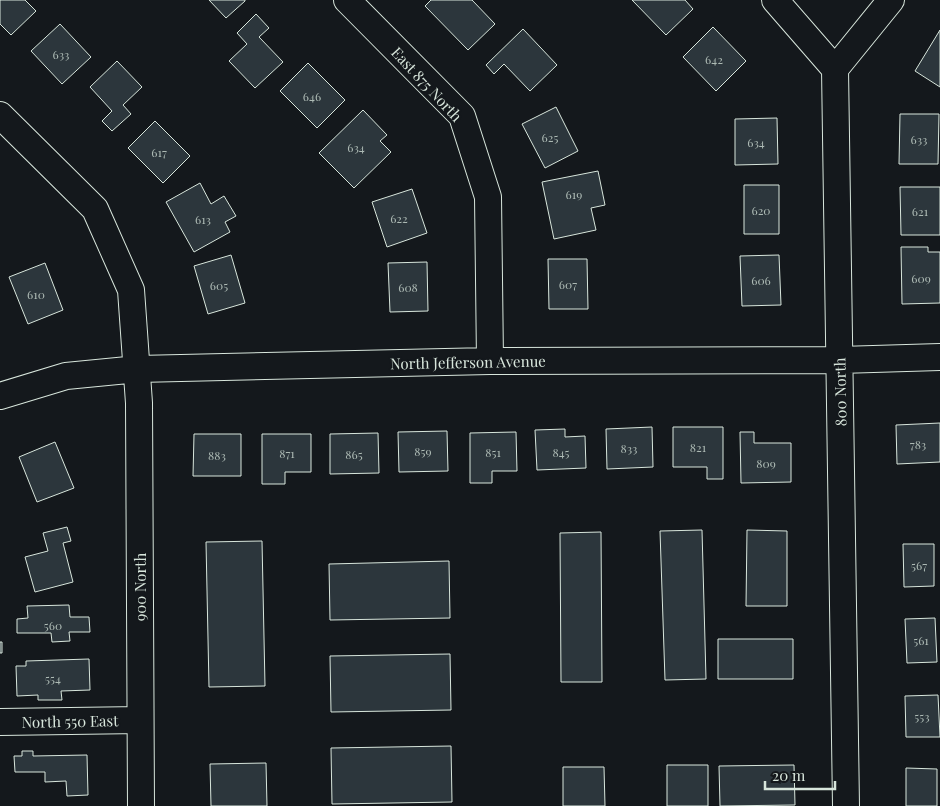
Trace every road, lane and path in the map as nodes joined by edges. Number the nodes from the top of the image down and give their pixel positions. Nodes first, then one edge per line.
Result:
1 (347, 0) edge
2 (775, 0) edge
3 (890, 0) edge
4 (835, 69) junction
5 (0, 115) edge
6 (940, 357) edge
7 (840, 360) junction
8 (490, 361) junction
9 (138, 369) junction
10 (0, 396) edge
11 (140, 720) junction
12 (0, 722) edge
13 (141, 806) edge
14 (846, 806) edge

1 - 8 street, East 875 North
2 - 4 street
3 - 4 street
4 - 7 street, 800 North
5 - 9 street, 900 North
6 - 7 street, North Jefferson Avenue
7 - 8 street, North Jefferson Avenue
7 - 14 street, 800 North
8 - 9 street, North Jefferson Avenue
9 - 10 street, North Jefferson Avenue
9 - 11 street, 900 North
11 - 12 street, North 550 East
11 - 13 street, 900 North

